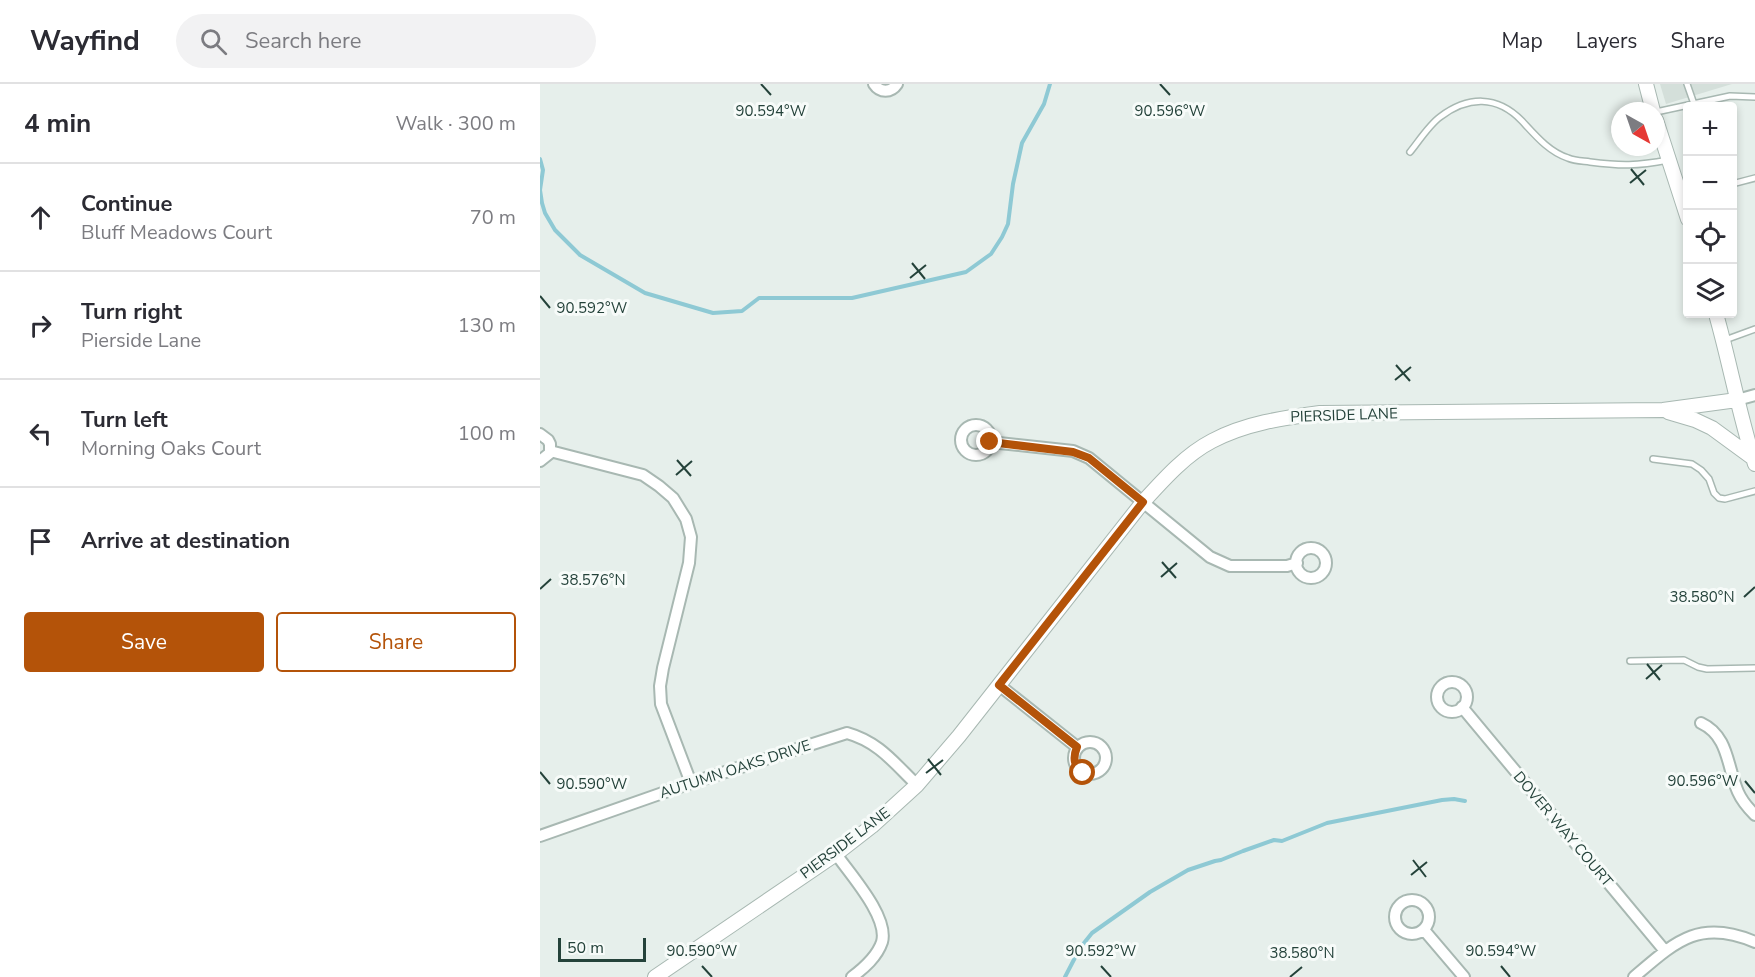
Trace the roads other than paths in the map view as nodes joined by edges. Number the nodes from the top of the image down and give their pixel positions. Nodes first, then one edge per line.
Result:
1 (874, 84) edge
2 (897, 84) edge
3 (1646, 84) edge
4 (1687, 84) edge
5 (1755, 97) edge
6 (1652, 102) edge
7 (1693, 102) edge
8 (1703, 102) edge
9 (1683, 106) edge
10 (1665, 110) edge
11 (1665, 150) edge
12 (1410, 152) dead end
13 (1668, 160) junction
14 (1755, 178) edge
15 (1737, 183) edge
16 (1683, 194) edge
17 (1717, 318) edge
18 (1755, 329) edge
19 (1724, 340) junction
20 (1755, 395) edge
21 (1737, 400) junction
22 (1663, 410) junction
23 (540, 434) edge
24 (990, 442) dead end
25 (550, 451) junction
26 (1653, 459) dead end
27 (540, 461) edge
28 (1754, 461) edge
29 (1755, 491) edge
30 (1143, 502) junction
31 (1296, 563) dead end
32 (1630, 661) dead end
33 (1755, 668) edge
34 (999, 685) junction
35 (1462, 707) dead end
36 (1701, 723) dead end
37 (1077, 747) dead end
38 (691, 783) junction
39 (917, 785) junction
40 (1755, 815) edge
41 (540, 836) edge
42 (836, 854) junction
43 (1424, 930) dead end
44 (1755, 942) edge
45 (1665, 951) junction
46 (655, 977) edge
47 (852, 977) edge
48 (1464, 977) edge
49 (1634, 977) edge

1 - 2 street
3 - 6 street
4 - 7 lane
5 - 8 lane
9 - 10 lane
11 - 13 street
12 - 13 lane
13 - 16 street
14 - 15 lane
17 - 19 street
18 - 19 lane
19 - 21 street
20 - 21 street, PIERSIDE LANE
21 - 22 street, PIERSIDE LANE
21 - 28 street
22 - 28 street
22 - 30 street, PIERSIDE LANE
23 - 25 street
24 - 30 street
25 - 27 street
25 - 38 street
26 - 29 lane
30 - 31 street
30 - 34 street, PIERSIDE LANE
32 - 33 lane
34 - 37 street
34 - 39 street, PIERSIDE LANE
35 - 45 street, DOVER WAY COURT
36 - 40 street
38 - 39 street, AUTUMN OAKS DRIVE
38 - 41 street, AUTUMN OAKS DRIVE
39 - 42 street, PIERSIDE LANE
42 - 46 street, PIERSIDE LANE
42 - 47 street
43 - 48 street
44 - 45 street
45 - 49 street

